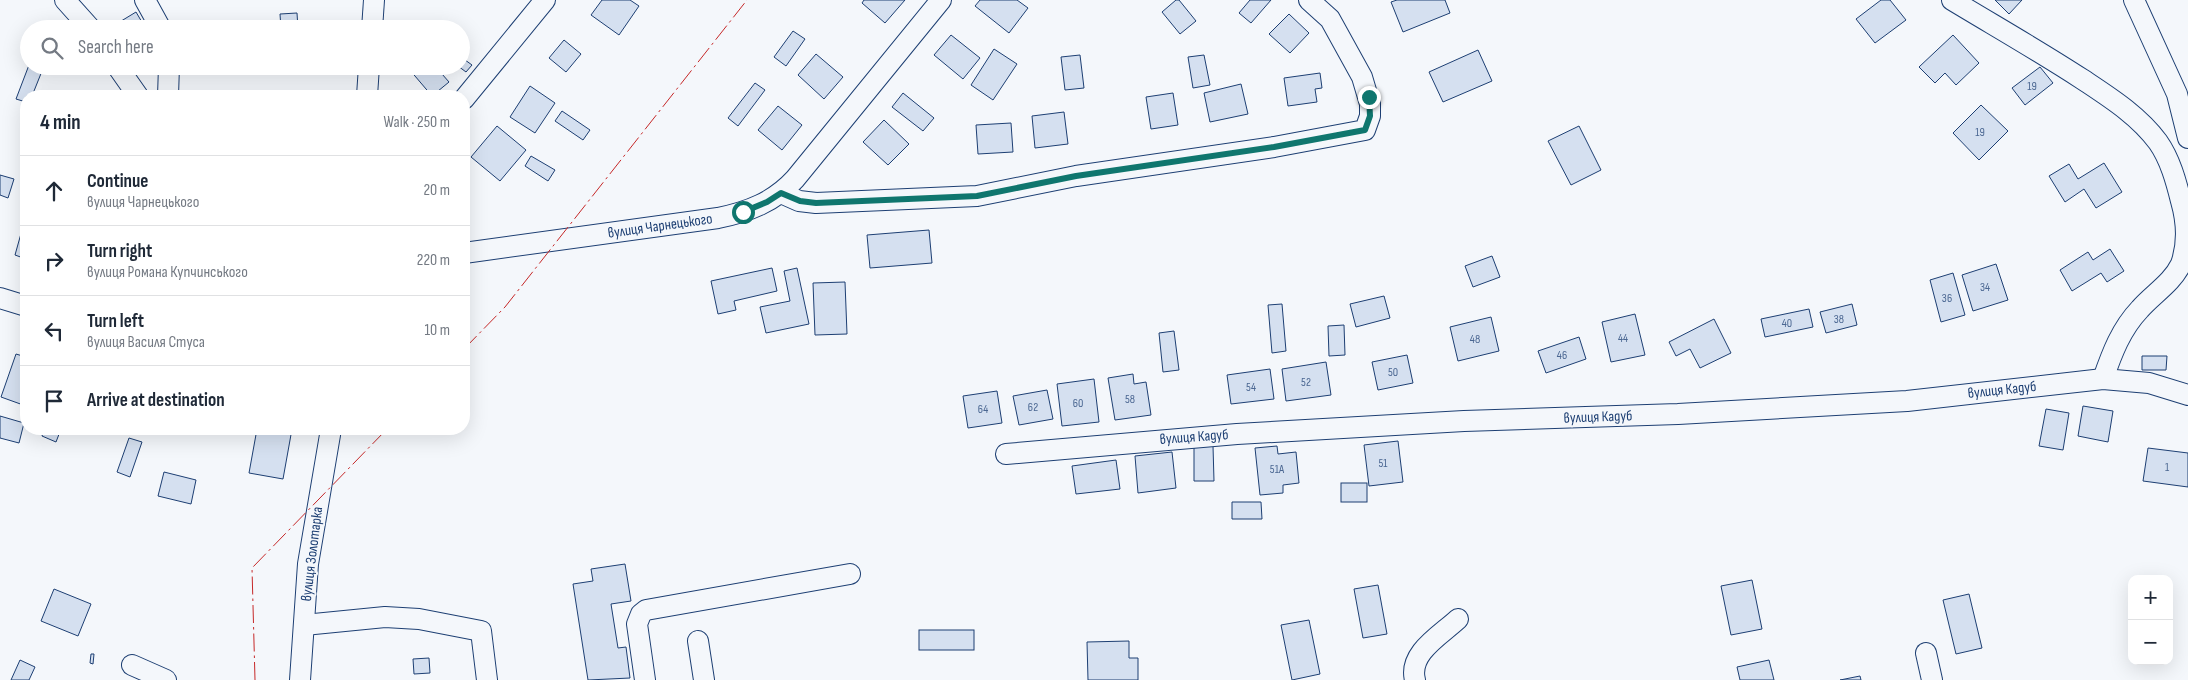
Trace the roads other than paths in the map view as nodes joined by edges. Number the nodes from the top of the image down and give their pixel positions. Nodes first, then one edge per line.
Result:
1 (65, 0) edge
2 (145, 0) edge
3 (374, 0) edge
4 (545, 0) edge
5 (941, 0) edge
6 (1309, 0) edge
7 (1952, 0) edge
8 (2134, 0) edge
9 (83, 20) edge
10 (155, 20) edge
11 (373, 20) edge
12 (123, 75) edge
13 (169, 75) edge
14 (368, 75) edge
15 (134, 90) edge
16 (168, 90) edge
17 (367, 90) edge
18 (470, 92) edge
19 (2188, 138) edge
20 (781, 193) junction
21 (2187, 220) edge
22 (470, 252) edge
23 (0, 298) edge
24 (20, 304) edge
25 (2103, 379) junction
26 (2188, 395) edge
27 (330, 435) edge
28 (1006, 454) dead end
29 (850, 574) dead end
30 (1458, 620) dead end
31 (304, 625) junction
32 (698, 641) dead end
33 (1926, 653) dead end
34 (132, 665) dead end
35 (166, 680) edge
36 (300, 680) edge
37 (487, 680) edge
38 (645, 680) edge
39 (704, 680) edge
40 (1415, 680) edge
41 (1932, 680) edge

1 - 9 street
2 - 10 street
3 - 11 street
4 - 18 street
5 - 20 street, вулиця Чарнецького
6 - 20 street
7 - 21 street
8 - 19 street
12 - 15 street
13 - 16 street
14 - 17 street
20 - 22 street, вулиця Чарнецького
21 - 25 street
23 - 24 street
25 - 26 street, вулиця Кадуб
25 - 28 street, вулиця Кадуб
27 - 31 street, вулиця Золотарка
29 - 38 street
30 - 40 street
31 - 36 street, вулиця Золотарка
31 - 37 street
32 - 39 street
33 - 41 street
34 - 35 street

